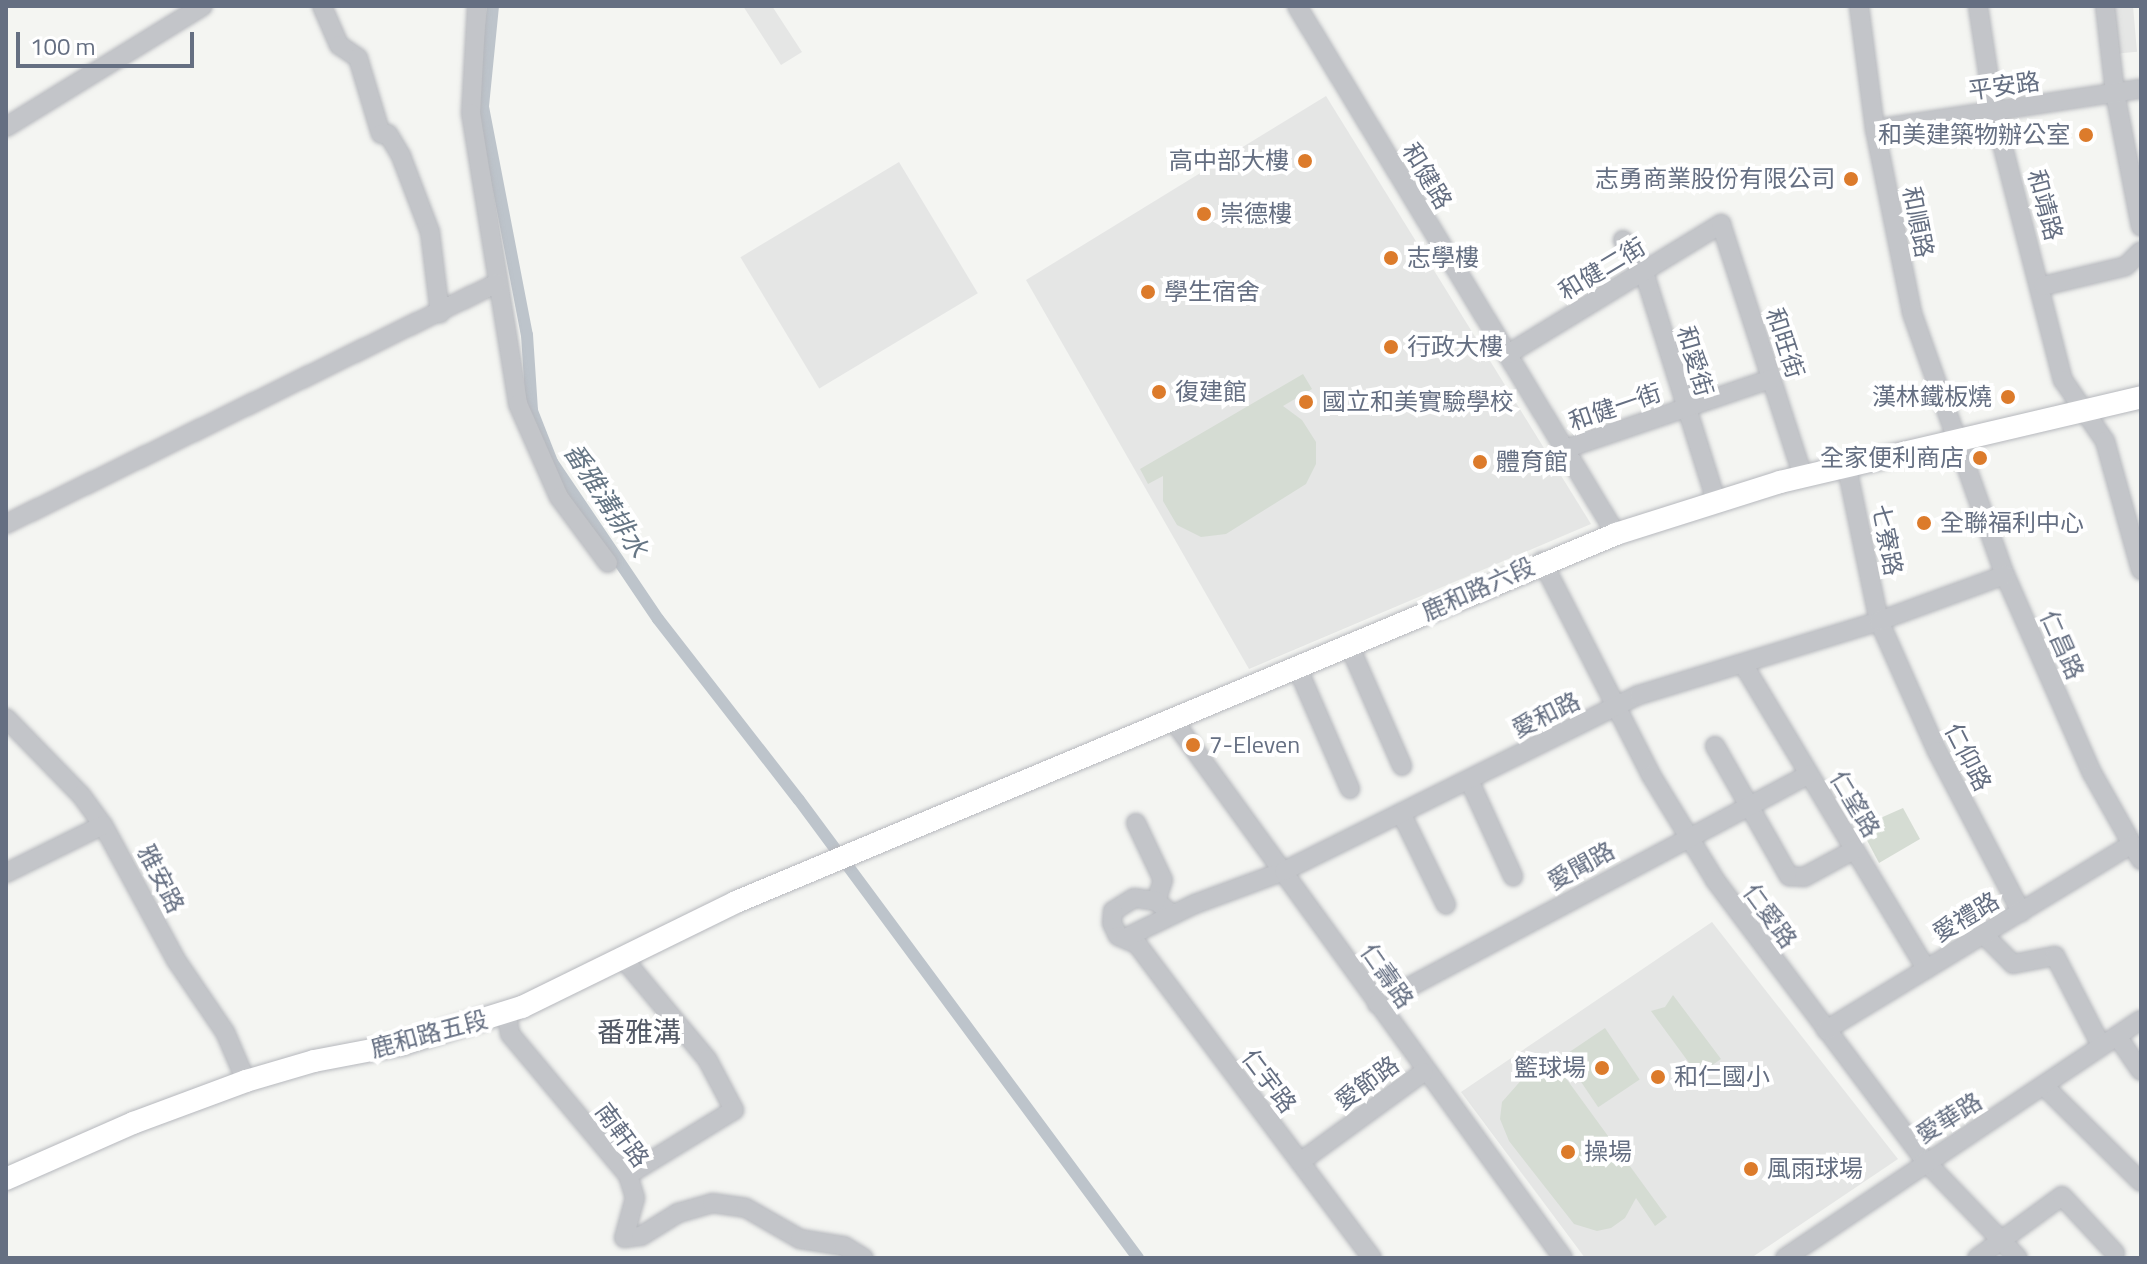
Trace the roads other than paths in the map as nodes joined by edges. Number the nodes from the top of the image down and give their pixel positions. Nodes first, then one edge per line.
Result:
1 (203, 6) edge
2 (322, 6) edge
3 (477, 6) edge
4 (1297, 6) edge
5 (1859, 6) edge
6 (1978, 6) edge
7 (2105, 6) edge
8 (2141, 89) edge
9 (2115, 93) junction
10 (1994, 112) junction
11 (6, 127) edge
12 (1875, 129) junction
13 (1721, 224) joint
14 (2141, 227) edge
15 (1623, 240) dead end
16 (2141, 251) edge
17 (1644, 272) junction
18 (497, 283) junction
19 (2043, 286) junction
20 (440, 313) junction
21 (1508, 354) junction
22 (1771, 379) junction
23 (2141, 397) edge
24 (1684, 409) junction
25 (2085, 410) junction
26 (1955, 442) junction
27 (1565, 449) junction
28 (1847, 468) junction
29 (1803, 476) junction
30 (1716, 500) junction
31 (6, 524) edge
32 (1616, 534) junction
33 (2139, 559) edge
34 (1542, 561) junction
35 (608, 563) dead end
36 (2005, 575) junction
37 (1879, 621) junction
38 (1349, 645) junction
39 (1743, 664) junction
40 (1297, 667) junction
41 (1617, 707) junction
42 (6, 718) edge
43 (1173, 720) junction
44 (1715, 746) dead end
45 (1402, 766) dead end
46 (1809, 774) junction
47 (1469, 780) junction
48 (1350, 789) dead end
49 (1748, 804) junction
50 (1401, 813) junction
51 (1136, 823) dead end
52 (103, 825) junction
53 (1685, 836) junction
54 (1854, 850) junction
55 (2136, 852) edge
56 (841, 858) joint
57 (1284, 871) junction
58 (6, 873) edge
59 (1513, 876) dead end
60 (1156, 901) junction
61 (1446, 905) dead end
62 (2021, 912) junction
63 (1172, 914) junction
64 (1983, 934) junction
65 (1125, 938) junction
66 (622, 957) junction
67 (1926, 969) junction
68 (1377, 1004) junction
69 (507, 1013) junction
70 (2141, 1020) edge
71 (1826, 1030) junction
72 (2109, 1040) junction
73 (2141, 1071) edge
74 (1424, 1072) junction
75 (246, 1081) junction
76 (2044, 1086) junction
77 (1925, 1161) junction
78 (1300, 1162) junction
79 (628, 1175) junction
80 (6, 1179) edge
81 (2141, 1182) edge
82 (2003, 1243) junction
83 (2115, 1253) dead end
84 (864, 1258) edge
85 (1372, 1258) edge
86 (1563, 1258) edge
87 (1785, 1258) edge
88 (1977, 1258) edge
89 (2018, 1258) edge

1 - 11 street
2 - 20 street
3 - 18 street
4 - 21 street, 和健路
5 - 12 street, 和順路
6 - 10 street, 和靖路
7 - 9 street
8 - 9 street, 平安路
9 - 10 street, 平安路
9 - 14 street
10 - 12 street, 平安路
10 - 19 street, 和靖路
12 - 26 street, 和順路
13 - 17 street, 和健二街
13 - 22 street, 和旺街
15 - 17 street, 和愛街
16 - 19 street
17 - 21 street, 和健二街
17 - 24 street, 和愛街
18 - 20 street
18 - 35 street
19 - 25 street, 和靖路
20 - 31 street
21 - 27 street, 和健路
22 - 24 street, 和健一街
22 - 29 street, 和旺街
23 - 25 main road, 鹿和路六段
24 - 27 street, 和健一街
24 - 30 street, 和愛街
25 - 26 main road, 鹿和路六段
25 - 33 street, 和靖路
26 - 28 main road, 鹿和路六段
26 - 36 street, 仁昌路
27 - 32 street, 和健路
28 - 29 main road, 鹿和路六段
28 - 37 street, 七寮路
29 - 30 main road, 鹿和路六段
30 - 32 main road, 鹿和路六段
32 - 34 main road, 鹿和路六段
34 - 38 main road, 鹿和路六段
34 - 41 street, 仁愛路
36 - 37 street, 愛和路
36 - 55 street, 仁昌路
37 - 39 street, 愛和路
37 - 62 street, 仁仰路
38 - 40 main road, 鹿和路六段
38 - 45 street
39 - 41 street, 愛和路
39 - 46 street, 仁望路
40 - 43 main road, 鹿和路六段
40 - 48 street
41 - 47 street, 愛和路
41 - 53 street, 仁愛路
42 - 52 street, 雅安路
43 - 56 main road, 鹿和路六段
43 - 57 street, 仁壽路
44 - 49 street
46 - 49 street, 愛聞路
46 - 54 street, 仁望路
47 - 50 street, 愛和路
47 - 59 street
49 - 53 street, 愛聞路
49 - 54 street
50 - 57 street, 愛和路
50 - 61 street
51 - 60 street
52 - 58 street
52 - 75 street, 雅安路
53 - 68 street, 愛聞路
53 - 71 street, 仁愛路
54 - 67 street, 仁望路
55 - 62 street, 愛禮路
56 - 66 main road, 鹿和路五段
57 - 63 street, 愛和路
57 - 68 street, 仁壽路
60 - 63 street
60 - 65 street
62 - 64 street, 愛禮路
63 - 65 street, 愛和路
64 - 67 street, 愛禮路
64 - 72 street
65 - 78 street, 仁宇路
66 - 69 main road, 鹿和路五段
66 - 79 street
67 - 71 street, 愛禮路
68 - 74 street, 仁壽路
69 - 75 main road, 鹿和路五段
69 - 79 street, 南軒路
70 - 72 street, 愛華路
71 - 77 street, 仁愛路
72 - 73 street
72 - 76 street, 愛華路
74 - 78 street, 愛節路
74 - 86 street, 仁壽路
75 - 80 main road, 鹿和路五段
76 - 77 street, 愛華路
76 - 81 street
77 - 82 street, 仁愛路
77 - 87 street, 愛華路
78 - 85 street, 仁宇路
79 - 84 street, 南軒路
82 - 83 street
82 - 88 street
82 - 89 street, 仁愛路

